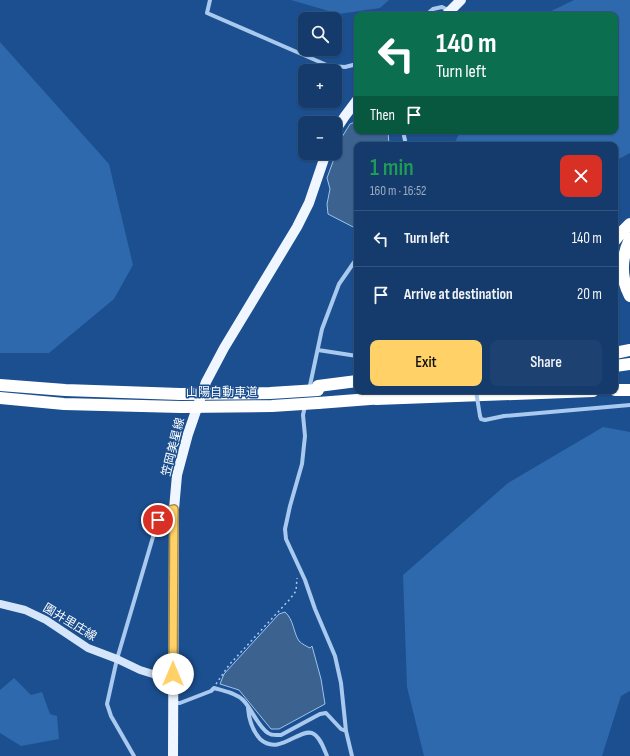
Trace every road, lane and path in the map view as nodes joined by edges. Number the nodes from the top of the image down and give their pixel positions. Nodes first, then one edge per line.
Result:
1 (210, 0) edge
2 (461, 0) edge
3 (430, 12) edge
4 (447, 12) edge
5 (449, 12) edge
6 (354, 65) edge
7 (354, 104) edge
8 (342, 119) edge
9 (324, 160) edge
10 (630, 224) edge
11 (618, 236) edge
12 (630, 239) edge
13 (354, 262) edge
14 (630, 296) edge
15 (318, 350) junction
16 (630, 350) edge
17 (618, 352) edge
18 (354, 356) edge
19 (630, 364) edge
20 (618, 366) edge
21 (354, 382) edge
22 (0, 385) edge
23 (354, 386) edge
24 (315, 390) junction
25 (618, 390) edge
26 (630, 390) edge
27 (418, 394) edge
28 (476, 394) edge
29 (512, 394) edge
30 (0, 398) edge
31 (376, 399) junction
32 (312, 402) junction
33 (630, 405) edge
34 (174, 509) junction
35 (297, 562) junction
36 (0, 604) edge
37 (117, 659) junction
38 (173, 674) junction
39 (214, 688) junction
40 (174, 703) junction
41 (248, 707) junction
42 (346, 731) junction
43 (134, 756) edge
44 (173, 756) edge
45 (327, 756) edge
46 (352, 756) edge

1 - 6 street
2 - 5 main road
3 - 4 street
7 - 8 main road
9 - 34 main road, 笠岡美星線
10 - 11 highway
12 - 14 highway
13 - 15 street
15 - 18 street
15 - 24 street
16 - 17 highway
19 - 20 highway
21 - 24 highway
22 - 24 highway, 山陽自動車道, bridge
23 - 24 highway, 山陽自動車道
25 - 26 highway
27 - 31 highway, 山陽自動車道
28 - 33 street, bridge
29 - 31 highway
30 - 32 highway, 山陽自動車道, bridge
31 - 32 highway, 山陽自動車道
32 - 35 street
34 - 37 street
34 - 38 main road, 笠岡美星線
35 - 39 path
35 - 42 street
36 - 37 main road, 園井里庄線
37 - 38 main road, 園井里庄線
37 - 43 street
38 - 40 main road, 笠岡美星線
39 - 40 street
39 - 41 street
40 - 44 main road, 笠岡美星線
41 - 42 street
41 - 45 street
42 - 46 street

